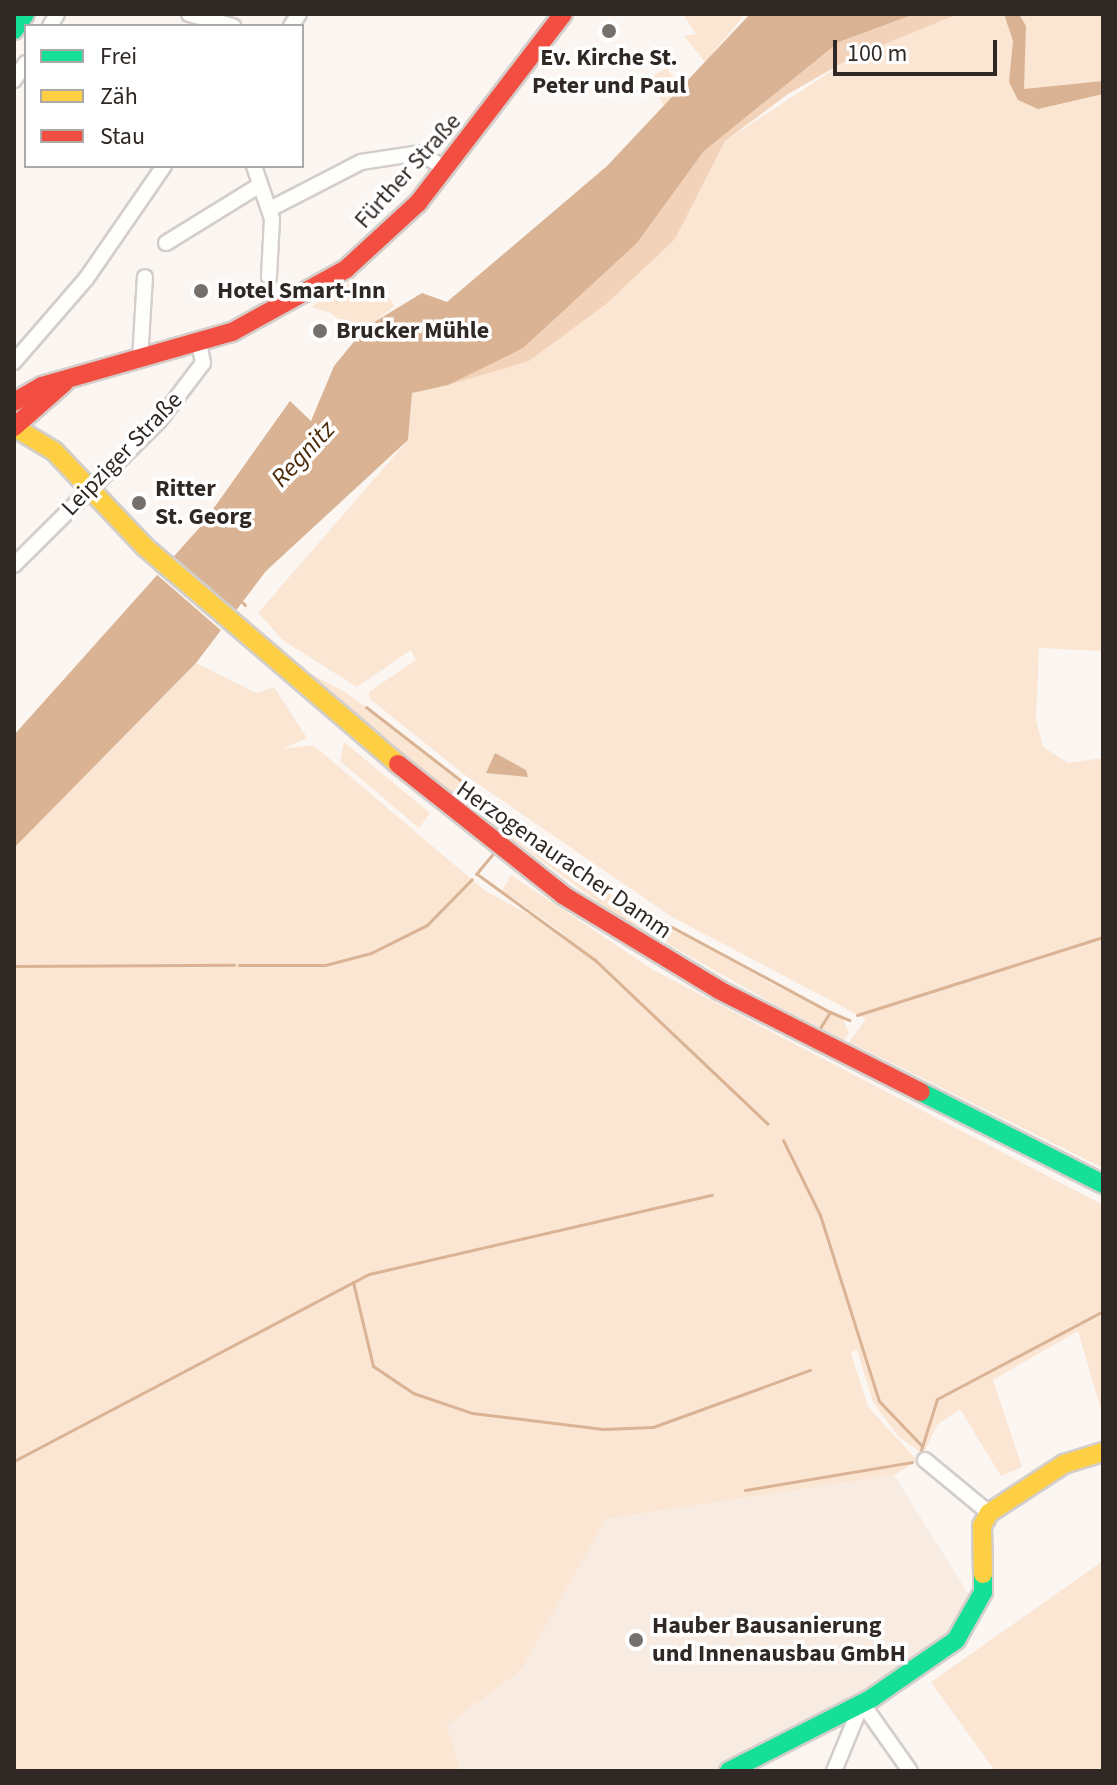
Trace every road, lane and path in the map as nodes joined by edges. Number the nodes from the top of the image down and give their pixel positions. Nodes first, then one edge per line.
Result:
1 (25, 14) edge
2 (189, 14) edge
3 (563, 14) edge
4 (226, 24) edge
5 (14, 30) edge
6 (163, 168) edge
7 (255, 168) edge
8 (446, 169) junction
9 (260, 185) junction
10 (270, 209) junction
11 (166, 243) dead end
12 (145, 277) dead end
13 (269, 277) dead end
14 (199, 343) junction
15 (140, 360) junction
16 (14, 362) edge
17 (70, 379) junction
18 (45, 399) junction
19 (14, 402) edge
20 (14, 427) edge
21 (14, 442) edge
22 (54, 451) junction
23 (70, 471) junction
24 (89, 492) junction
25 (17, 557) edge
26 (1103, 1184) edge
27 (1103, 1452) edge
28 (925, 1460) dead end
29 (989, 1513) junction
30 (862, 1703) junction
31 (756, 1764) edge
32 (729, 1771) edge
33 (834, 1771) edge
34 (910, 1771) edge

1 - 5 main road
2 - 4 street
3 - 8 main road, Fürther Straße
6 - 16 street
7 - 9 street
8 - 10 street
8 - 14 main road, Fürther Straße
9 - 10 street
9 - 11 street
10 - 13 street
12 - 15 street
14 - 15 main road, Fürther Straße
14 - 24 street, Leipziger Straße
15 - 17 main road, Fürther Straße
17 - 18 main road, Fürther Straße
17 - 19 main road, Fürther Straße
18 - 20 main road, Fürther Straße
18 - 22 main road
20 - 22 main road
21 - 23 main road, Herzogenauracher Damm
22 - 23 main road, Herzogenauracher Damm
23 - 24 main road, Herzogenauracher Damm
24 - 25 street, Leipziger Straße
24 - 26 main road, Herzogenauracher Damm
27 - 29 main road
28 - 29 street
29 - 30 main road
30 - 31 main road
30 - 33 street
30 - 34 street
31 - 32 main road

